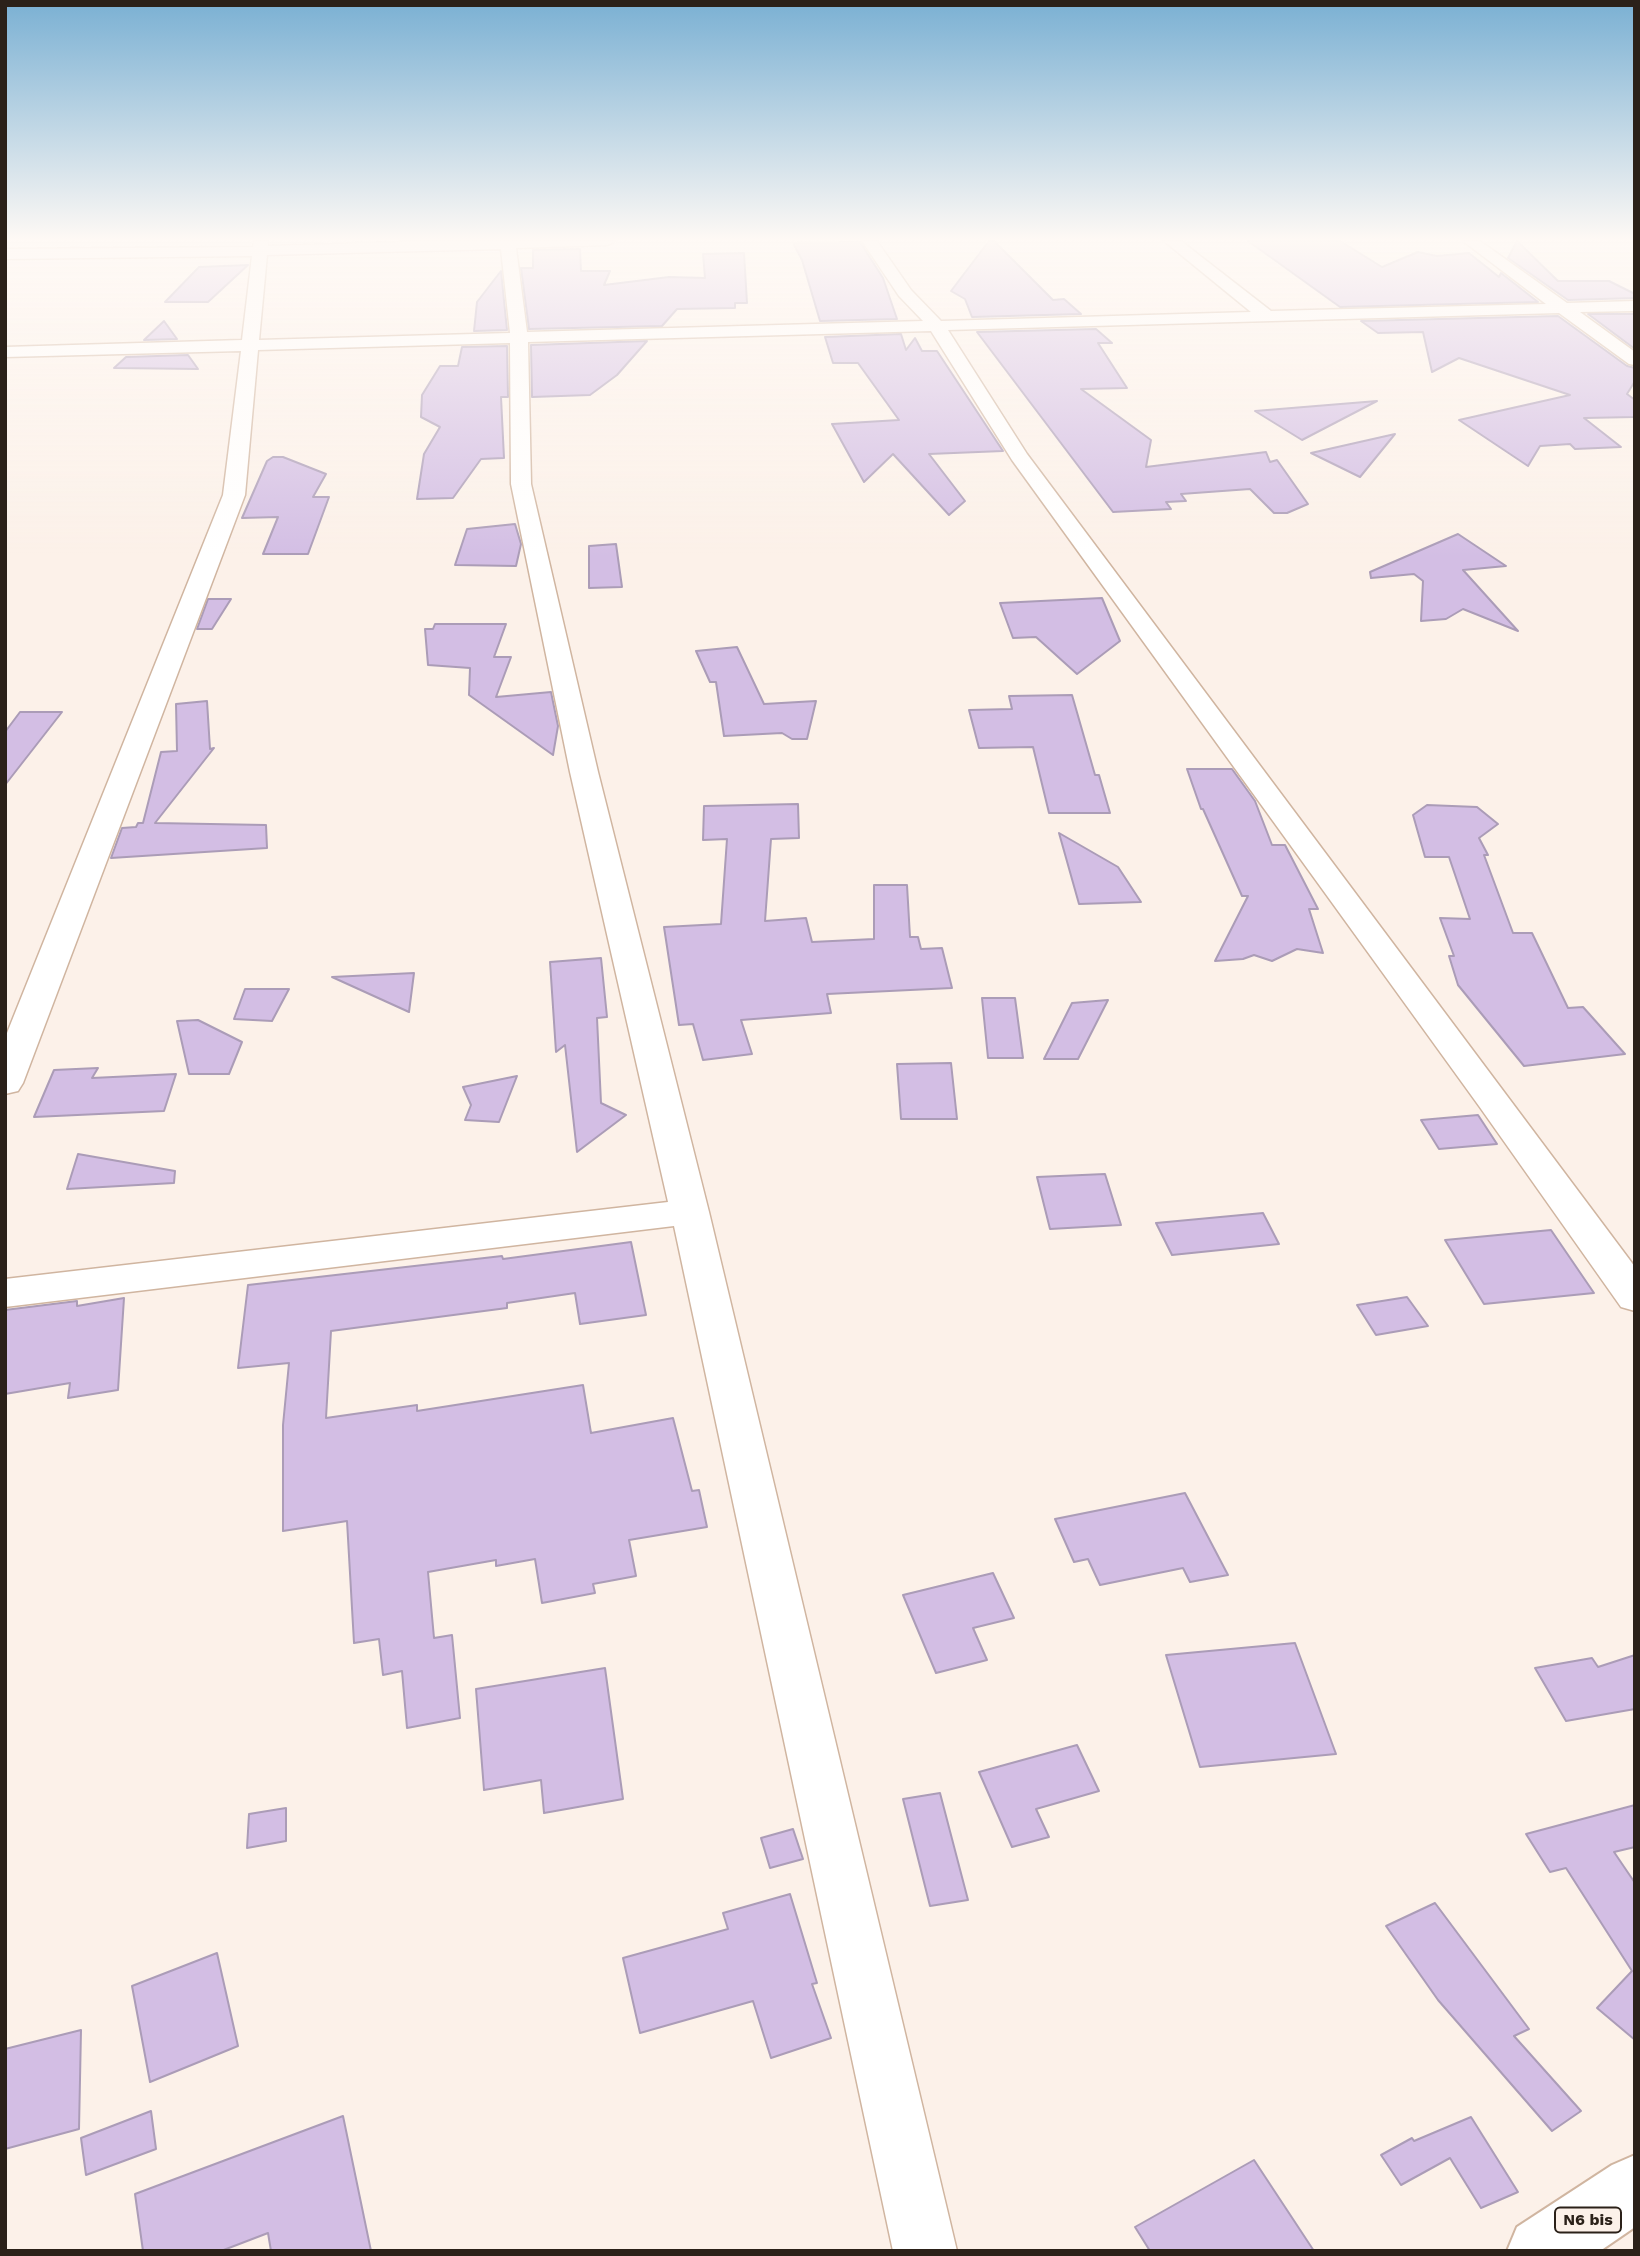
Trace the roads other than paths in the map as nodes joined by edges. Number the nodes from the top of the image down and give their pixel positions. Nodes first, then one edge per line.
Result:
1 (205, 346) edge
2 (250, 346) edge
3 (519, 346) edge
4 (949, 346) edge
5 (1616, 346) edge
6 (5, 352) edge
7 (1635, 360) edge
8 (5, 1083) edge
9 (690, 1212) junction
10 (5, 1293) edge
11 (1635, 1297) edge
12 (1635, 2188) edge
13 (925, 2251) edge
14 (1541, 2251) edge

1 - 6 street
2 - 8 street
3 - 9 street
4 - 11 street
5 - 7 street
9 - 10 street
9 - 13 street
12 - 14 highway, N6 bis

